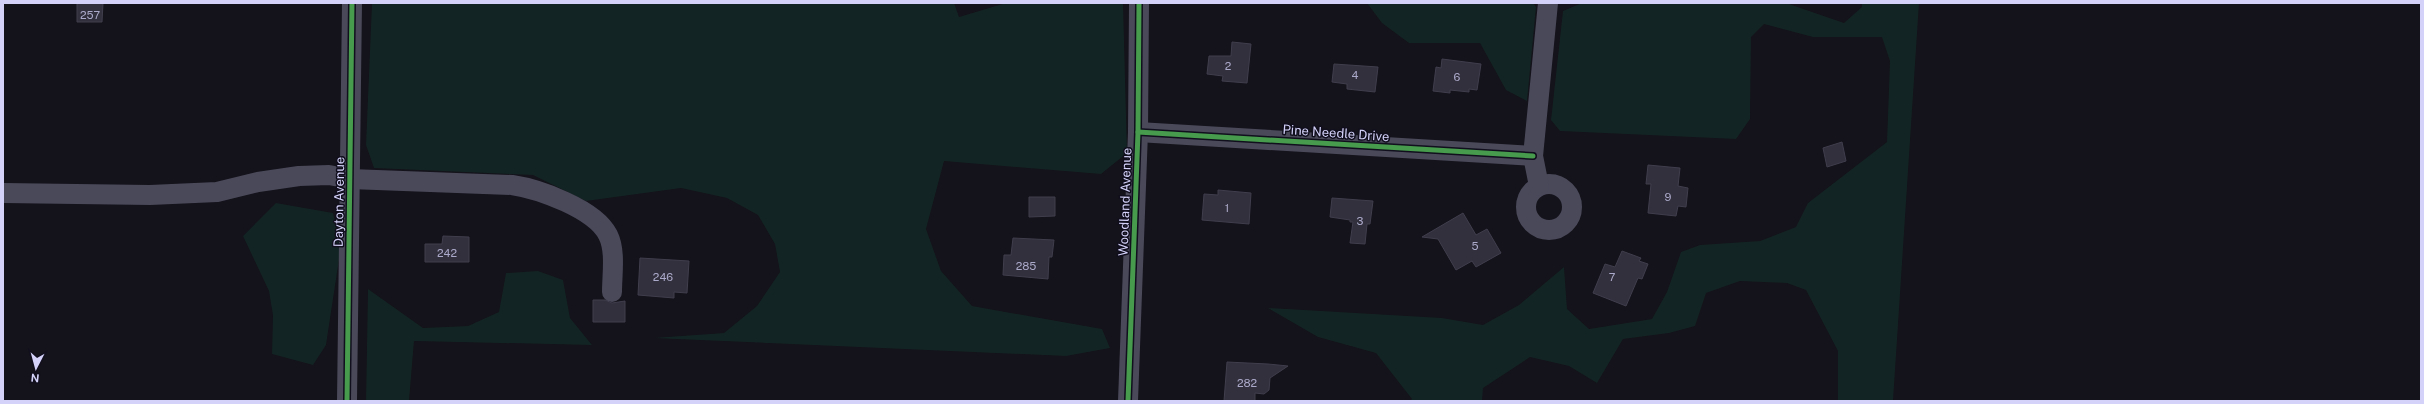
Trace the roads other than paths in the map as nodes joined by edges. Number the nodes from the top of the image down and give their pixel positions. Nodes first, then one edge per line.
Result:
1 (352, 3) edge
2 (1139, 3) edge
3 (1548, 3) edge
4 (1138, 132) junction
5 (1533, 156) junction
6 (350, 179) junction
7 (1539, 186) dead end
8 (3, 194) edge
9 (612, 292) dead end
10 (347, 401) edge
11 (1128, 401) edge

1 - 6 street, Dayton Avenue
2 - 4 street, Woodland Avenue
3 - 5 street
4 - 5 street, Pine Needle Drive
4 - 11 street, Woodland Avenue
5 - 7 street
6 - 8 street
6 - 9 street
6 - 10 street, Dayton Avenue

